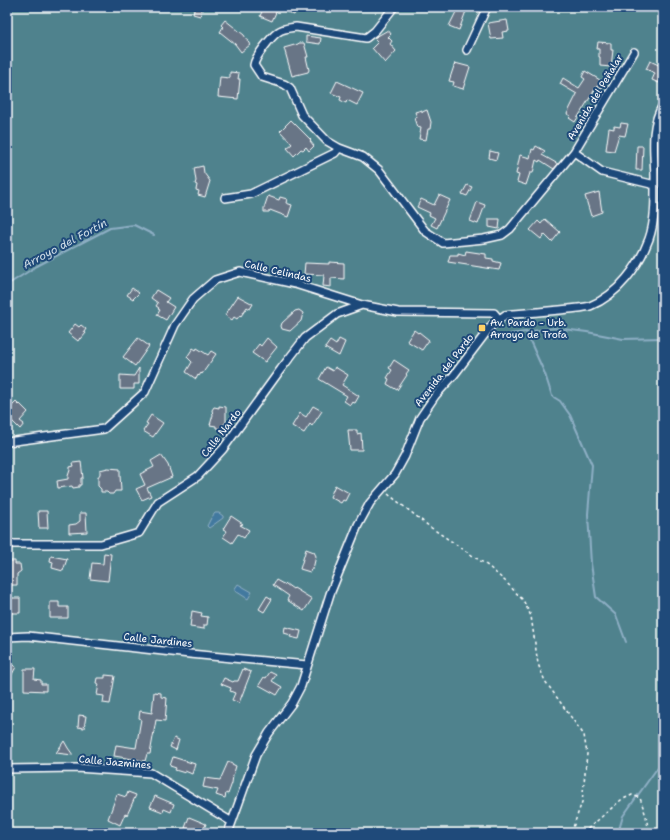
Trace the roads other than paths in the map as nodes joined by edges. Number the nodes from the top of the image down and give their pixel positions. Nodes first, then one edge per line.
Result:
1 (394, 7) edge
2 (487, 7) edge
3 (467, 50) dead end
4 (634, 52) dead end
5 (663, 105) edge
6 (339, 148) junction
7 (574, 152) junction
8 (655, 185) junction
9 (225, 198) dead end
10 (362, 304) junction
11 (499, 319) junction
12 (7, 442) edge
13 (7, 544) edge
14 (7, 637) edge
15 (308, 664) junction
16 (7, 768) edge
17 (232, 822) junction
18 (228, 833) edge

1 - 6 street, Avenida del Peñalar
2 - 3 street
4 - 7 street, Avenida del Peñalar
5 - 8 street
6 - 7 street, Avenida del Peñalar
6 - 9 street
7 - 8 street, Avenida del Peñalar
8 - 11 street
10 - 11 street, Calle Celindas
10 - 12 street, Calle Celindas
10 - 13 street, Calle Nardo
11 - 15 street, Avenida del Pardo
14 - 15 street, Calle Jardines
15 - 17 street, Avenida del Pardo
16 - 17 street, Calle Jazmines
17 - 18 street, Avenida del Pardo

